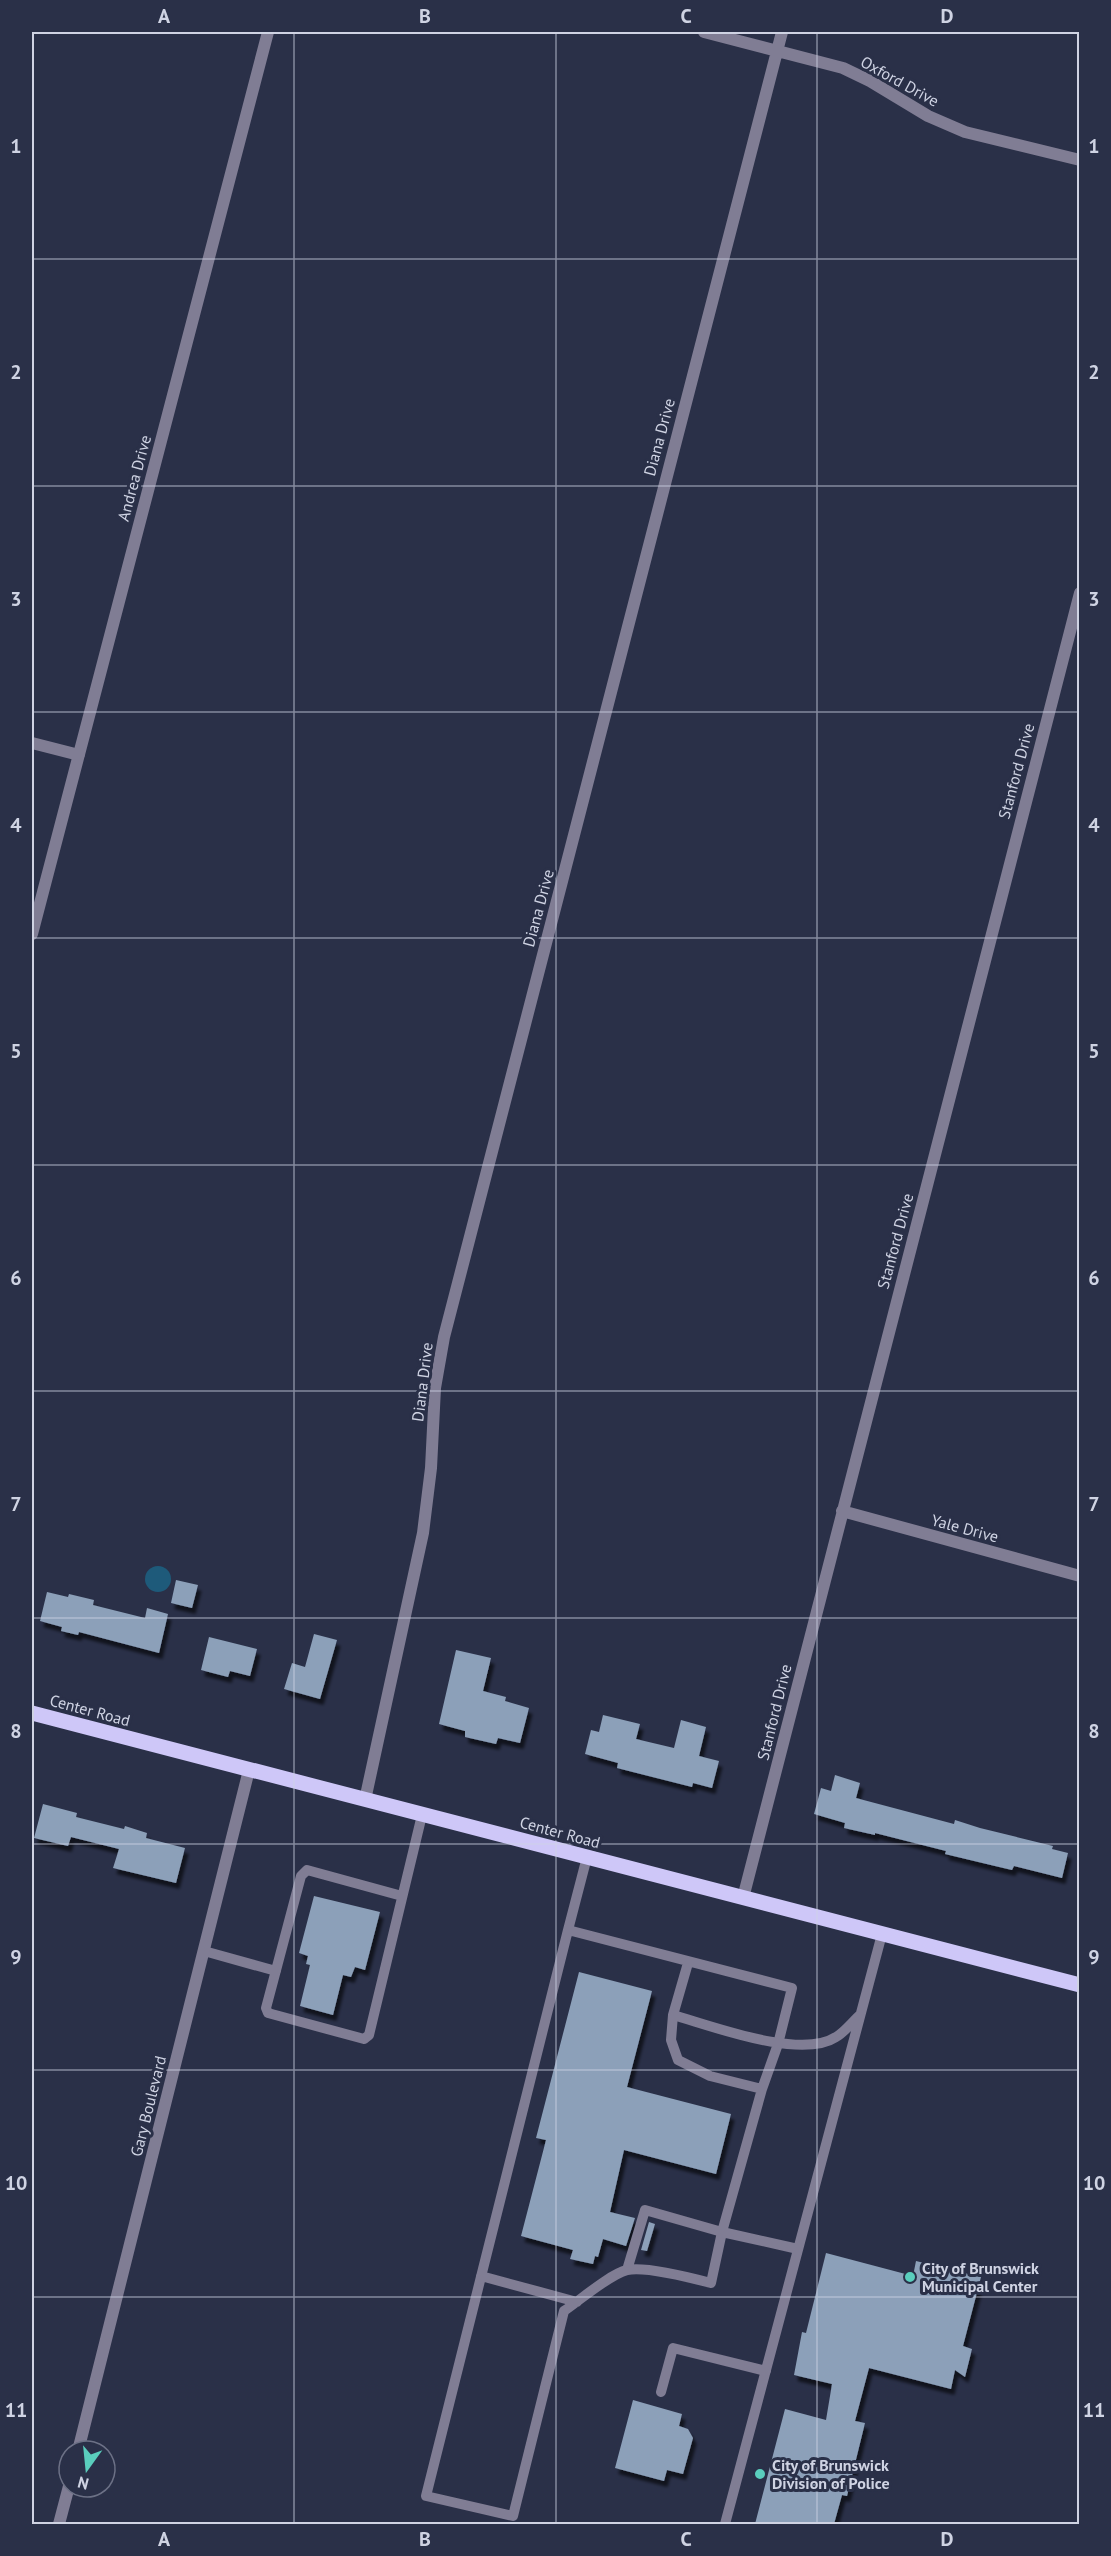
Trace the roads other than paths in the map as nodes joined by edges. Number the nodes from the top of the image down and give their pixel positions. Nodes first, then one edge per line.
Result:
1 (268, 32) edge
2 (704, 32) edge
3 (782, 32) edge
4 (777, 51) junction
5 (1080, 160) edge
6 (1080, 593) edge
7 (32, 742) edge
8 (79, 755) junction
9 (32, 934) edge
10 (842, 1511) junction
11 (1080, 1576) edge
12 (32, 1713) edge
13 (249, 1770) junction
14 (365, 1800) junction
15 (422, 1815) junction
16 (587, 1857) junction
17 (402, 1896) junction
18 (743, 1898) junction
19 (568, 1930) junction
20 (882, 1934) junction
21 (204, 1951) junction
22 (688, 1963) junction
23 (276, 1971) junction
24 (1080, 1985) edge
25 (673, 2015) junction
26 (860, 2015) junction
27 (778, 2044) junction
28 (762, 2089) junction
29 (722, 2232) junction
30 (798, 2249) junction
31 (627, 2270) junction
32 (481, 2276) junction
33 (577, 2302) junction
34 (766, 2371) junction
35 (661, 2392) dead end
36 (81, 2439) edge
37 (66, 2499) edge
38 (59, 2524) edge
39 (725, 2524) edge

1 - 8 street, Andrea Drive
2 - 4 street, Oxford Drive
3 - 4 street, Diana Drive
4 - 5 street, Oxford Drive
4 - 14 street, Diana Drive
6 - 10 street, Stanford Drive
7 - 8 street
8 - 9 street, Andrea Drive
10 - 11 street, Yale Drive
10 - 18 street, Stanford Drive
12 - 13 main road, Center Road
13 - 14 main road, Center Road
13 - 21 street, Gary Boulevard
14 - 15 main road, Center Road
15 - 16 main road, Center Road
15 - 17 lane
16 - 18 main road, Center Road
16 - 19 lane
17 - 23 lane
17 - 23 lane
18 - 20 main road, Center Road
19 - 22 lane
19 - 32 lane
20 - 24 main road, Center Road
20 - 26 lane
21 - 23 lane
21 - 36 street, Gary Boulevard
22 - 25 lane
22 - 27 lane
25 - 27 lane
25 - 28 lane
26 - 27 lane
26 - 30 lane
27 - 28 lane
28 - 29 lane
29 - 30 lane
29 - 31 lane
29 - 31 lane
30 - 34 lane
31 - 33 lane
32 - 33 lane
32 - 33 lane
34 - 35 lane
34 - 39 lane
37 - 38 street

